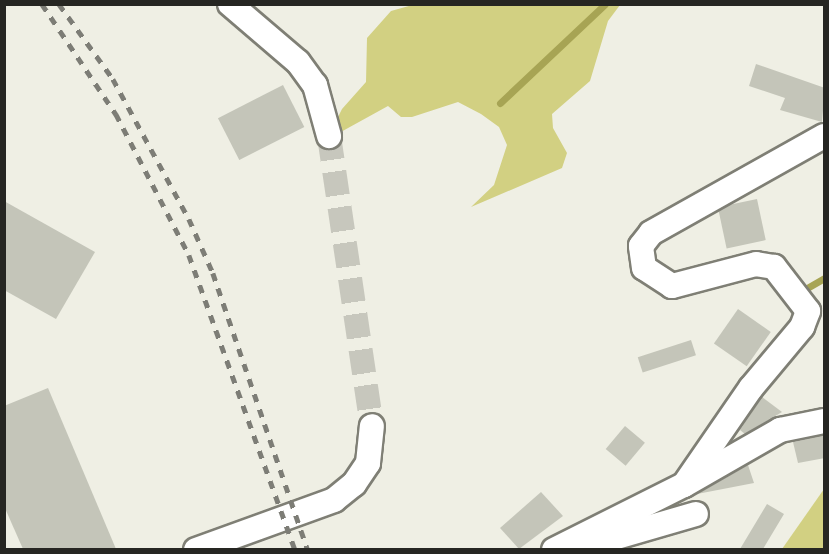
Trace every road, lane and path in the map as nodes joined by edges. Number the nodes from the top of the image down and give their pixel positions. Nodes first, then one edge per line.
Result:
1 (230, 4) edge
2 (329, 136) tunnel mouth
3 (825, 136) edge
4 (825, 421) edge
5 (372, 426) tunnel mouth
6 (684, 486) junction
7 (696, 514) dead end
8 (196, 549) edge
9 (554, 549) edge
10 (583, 549) edge

1 - 2 street
3 - 6 street
4 - 6 street
5 - 8 street
6 - 9 street
7 - 10 street

